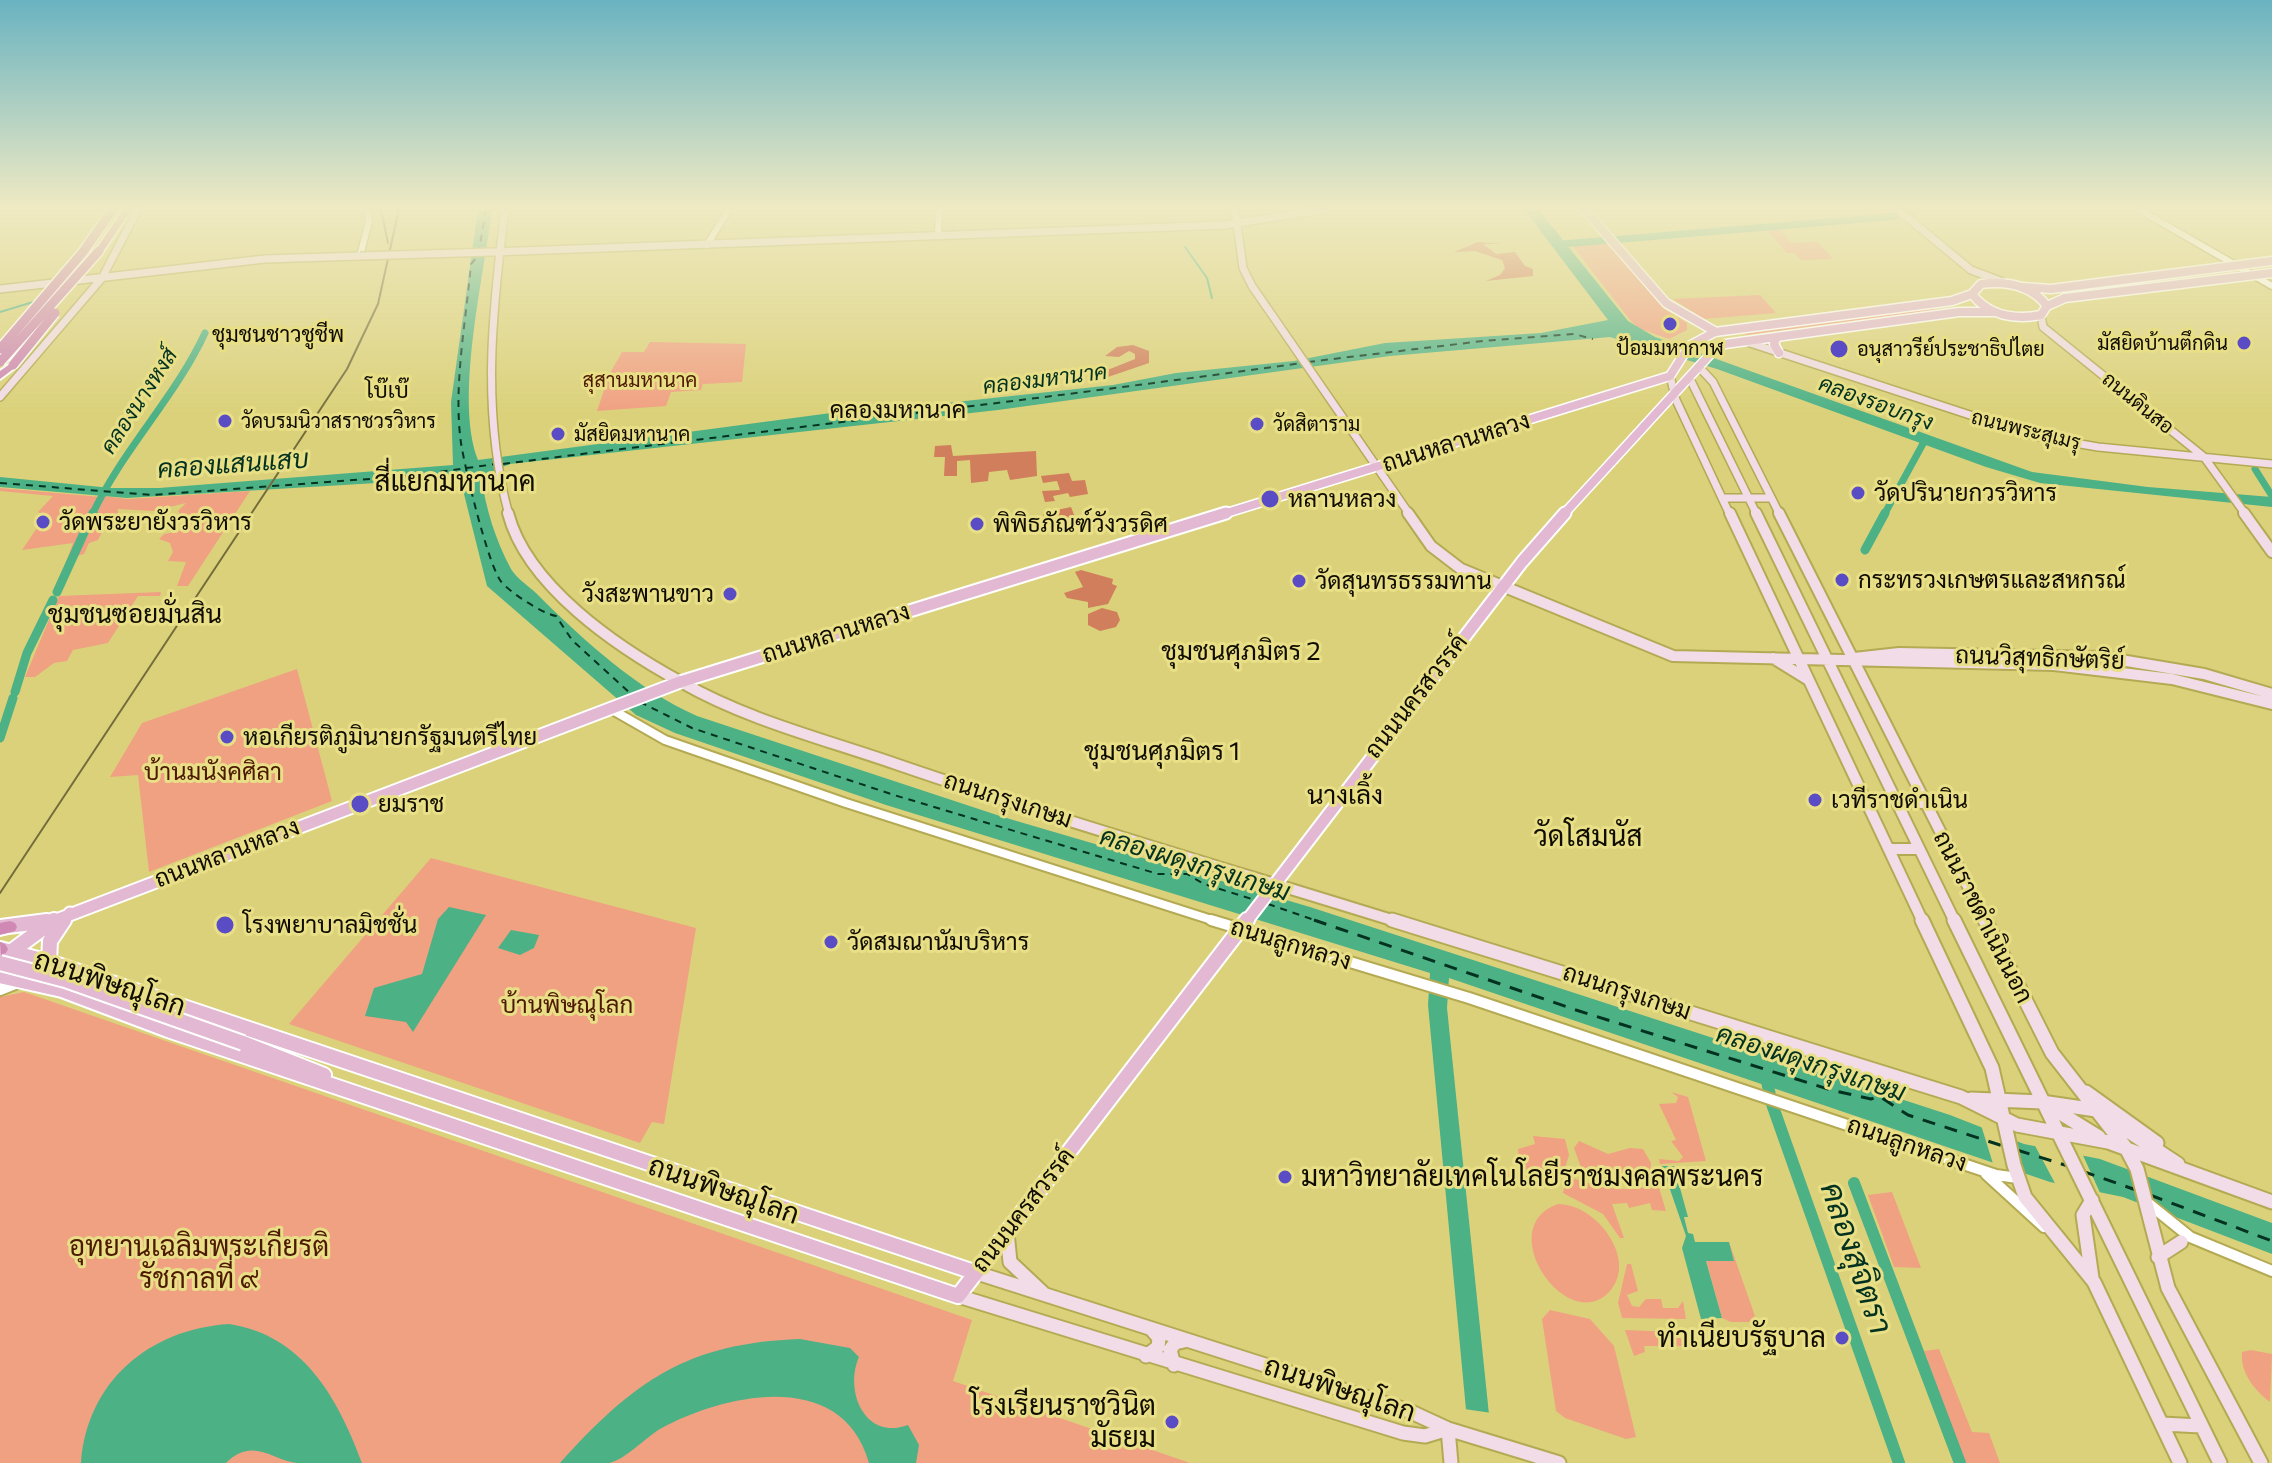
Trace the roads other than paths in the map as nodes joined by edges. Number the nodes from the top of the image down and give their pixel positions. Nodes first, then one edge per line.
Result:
1 (61, 277) edge
2 (76, 277) edge
3 (80, 277) edge
4 (109, 277) edge
5 (497, 277) edge
6 (1248, 277) edge
7 (1643, 277) edge
8 (1972, 277) edge
9 (1990, 277) edge
10 (2141, 277) edge
11 (2234, 277) edge
12 (102, 278) junction
13 (2005, 283) junction
14 (2023, 287) junction
15 (0, 289) edge
16 (1973, 290) junction
17 (2047, 306) junction
18 (1995, 312) junction
19 (2041, 315) junction
20 (1692, 320) junction
21 (1715, 332) junction
22 (1777, 337) junction
23 (1744, 341) junction
24 (1692, 344) junction
25 (0, 349) edge
26 (1779, 353) junction
27 (0, 362) edge
28 (1679, 362) junction
29 (1701, 367) junction
30 (0, 376) edge
31 (1670, 376) junction
32 (1690, 379) junction
33 (1673, 393) junction
34 (0, 397) edge
35 (1662, 404) junction
36 (1680, 407) junction
37 (2204, 457) junction
38 (2272, 464) edge
39 (1377, 466) junction
40 (1724, 498) junction
41 (1747, 498) junction
42 (1771, 498) junction
43 (2272, 552) edge
44 (1502, 586) junction
45 (1772, 657) junction
46 (1798, 657) junction
47 (1825, 657) junction
48 (2036, 657) junction
49 (1852, 658) junction
50 (1808, 680) junction
51 (680, 682) junction
52 (2272, 699) edge
53 (614, 706) junction
54 (1896, 802) junction
55 (1924, 803) junction
56 (1889, 849) junction
57 (1919, 849) junction
58 (1274, 887) junction
59 (70, 913) junction
60 (56, 918) junction
61 (1244, 924) junction
62 (3, 928) edge
63 (2, 954) edge
64 (49, 962) junction
65 (0, 976) edge
66 (25, 980) junction
67 (0, 990) edge
68 (2074, 1084) junction
69 (337, 1085) junction
70 (1961, 1097) junction
71 (2002, 1102) junction
72 (2042, 1102) junction
73 (2096, 1110) junction
74 (2004, 1129) junction
75 (2059, 1133) junction
76 (2108, 1142) junction
77 (2126, 1148) junction
78 (2151, 1167) junction
79 (1979, 1169) junction
80 (2018, 1178) junction
81 (2091, 1197) junction
82 (2272, 1202) edge
83 (2155, 1213) junction
84 (1007, 1230) junction
85 (2047, 1231) junction
86 (2155, 1241) junction
87 (2189, 1243) junction
88 (2158, 1257) junction
89 (2272, 1271) edge
90 (974, 1272) junction
91 (2093, 1280) junction
92 (958, 1296) junction
93 (1049, 1297) junction
94 (1152, 1330) junction
95 (1186, 1340) junction
96 (1146, 1356) junction
97 (1174, 1365) junction
98 (2162, 1424) junction
99 (2201, 1426) junction
100 (1455, 1431) junction
101 (1451, 1463) edge
102 (1559, 1463) edge
103 (2180, 1463) edge
104 (2220, 1463) edge
105 (2261, 1463) edge

1 - 25 highway, bridge
2 - 27 highway, bridge
3 - 30 highway, bridge
4 - 12 main road
5 - 51 main road, ถนนกรุงเกษม
6 - 39 main road, ถนนวิสุทธิกษัตริย์
7 - 20 main road
8 - 16 main road
9 - 13 main road
10 - 14 main road
11 - 17 main road
12 - 15 main road
12 - 34 main road
13 - 14 main road
13 - 16 main road
14 - 17 main road
16 - 18 main road
16 - 21 main road
17 - 19 main road
18 - 19 main road
18 - 22 main road
19 - 37 main road, ถนนดินสอ
20 - 21 main road
20 - 24 main road
21 - 23 main road
21 - 24 main road
22 - 23 main road
22 - 26 main road
23 - 26 main road, ถนนพระสุเมรุ
23 - 29 main road, ถนนนครสวรรค์
24 - 28 main road
26 - 37 main road, ถนนพระสุเมรุ
28 - 29 main road
28 - 31 main road
28 - 32 main road
29 - 32 main road, ถนนนครสวรรค์
29 - 42 main road, ถนนราชดำเนินนอก
31 - 33 main road
31 - 39 main road, ถนนหลานหลวง
32 - 33 main road, ถนนนครสวรรค์
32 - 41 main road, ถนนราชดำเนินนอก
33 - 35 main road, ถนนนครสวรรค์
33 - 36 main road
35 - 36 main road
35 - 44 main road, ถนนนครสวรรค์
36 - 40 main road
37 - 38 main road, ถนนพระสุเมรุ
37 - 43 main road, ถนนดินสอ
39 - 44 main road, ถนนวิสุทธิกษัตริย์
39 - 51 main road, ถนนหลานหลวง
40 - 41 main road
40 - 46 main road
41 - 42 main road
41 - 47 main road, ถนนราชดำเนินนอก
42 - 49 main road, ถนนราชดำเนินนอก
44 - 45 main road, ถนนวิสุทธิกษัตริย์
44 - 58 main road, ถนนนครสวรรค์
45 - 46 main road, ถนนวิสุทธิกษัตริย์
45 - 50 main road
46 - 47 main road, ถนนวิสุทธิกษัตริย์
46 - 50 main road
47 - 49 main road, ถนนวิสุทธิกษัตริย์
47 - 54 main road, ถนนราชดำเนินนอก
48 - 49 main road, ถนนวิสุทธิกษัตริย์
48 - 52 main road
48 - 52 main road, ถนนวิสุทธิกษัตริย์
49 - 52 main road, ถนนวิสุทธิกษัตริย์
49 - 55 main road, ถนนราชดำเนินนอก
50 - 56 main road
51 - 53 main road, ถนนหลานหลวง
51 - 58 main road, ถนนกรุงเกษม
53 - 59 main road, ถนนหลานหลวง
53 - 61 street, ถนนลูกหลวง
54 - 55 main road
54 - 57 main road, ถนนราชดำเนินนอก
55 - 68 main road, ถนนราชดำเนินนอก
56 - 57 main road
56 - 71 main road
57 - 72 main road, ถนนราชดำเนินนอก
58 - 61 main road, ถนนนครสวรรค์
58 - 70 main road, ถนนกรุงเกษม
59 - 60 main road, ถนนหลานหลวง
59 - 64 main road
60 - 62 main road
60 - 63 main road, ถนนหลานหลวง
61 - 79 street, ถนนลูกหลวง
61 - 84 main road, ถนนนครสวรรค์
63 - 64 main road, ถนนพิษณุโลก
63 - 69 main road, bridge
64 - 90 main road, ถนนพิษณุโลก
65 - 66 main road, ถนนพิษณุโลก
66 - 67 street
66 - 69 main road, ถนนพิษณุโลก
68 - 73 main road, ถนนราชดำเนินนอก
68 - 78 main road
69 - 92 main road, ถนนพิษณุโลก
70 - 71 main road, ถนนกรุงเกษม
70 - 74 main road, ถนนกรุงเกษม
71 - 72 main road, ถนนกรุงเกษม
71 - 74 main road
72 - 73 main road, ถนนกรุงเกษม
72 - 75 main road, ถนนราชดำเนินนอก
72 - 76 main road
73 - 77 main road, ถนนราชดำเนินนอก
73 - 78 main road, ถนนกรุงเกษม
74 - 75 main road, ถนนกรุงเกษม
74 - 80 main road
75 - 76 main road, ถนนกรุงเกษม
75 - 81 main road, ถนนราชดำเนินนอก
76 - 77 main road, ถนนกรุงเกษม
77 - 78 main road, ถนนกรุงเกษม
77 - 78 main road, ถนนราชดำเนินนอก
78 - 82 main road, ถนนกรุงเกษม
78 - 83 main road, ถนนราชดำเนินนอก
79 - 80 street, ถนนลูกหลวง
79 - 85 street, ถนนลูกหลวง
80 - 85 main road
81 - 91 main road
81 - 99 main road, ถนนราชดำเนินนอก
83 - 86 main road, ถนนราชดำเนินนอก
83 - 87 street
84 - 90 main road, ถนนนครสวรรค์
84 - 93 main road
85 - 91 main road
86 - 87 street
86 - 88 main road, ถนนราชดำเนินนอก
87 - 88 main road
87 - 89 street
88 - 105 main road, ถนนราชดำเนินนอก
90 - 92 main road, ถนนนครสวรรค์
90 - 93 main road, ถนนพิษณุโลก
91 - 98 main road
92 - 96 main road, ถนนพิษณุโลก
93 - 94 main road, ถนนพิษณุโลก
94 - 95 main road, ถนนพิษณุโลก
94 - 96 main road
95 - 97 main road
95 - 100 main road, ถนนพิษณุโลก
96 - 97 main road, ถนนพิษณุโลก
97 - 100 main road, ถนนพิษณุโลก
98 - 99 main road
98 - 103 main road
99 - 104 main road, ถนนราชดำเนินนอก
100 - 101 main road
100 - 102 main road, ถนนพิษณุโลก

